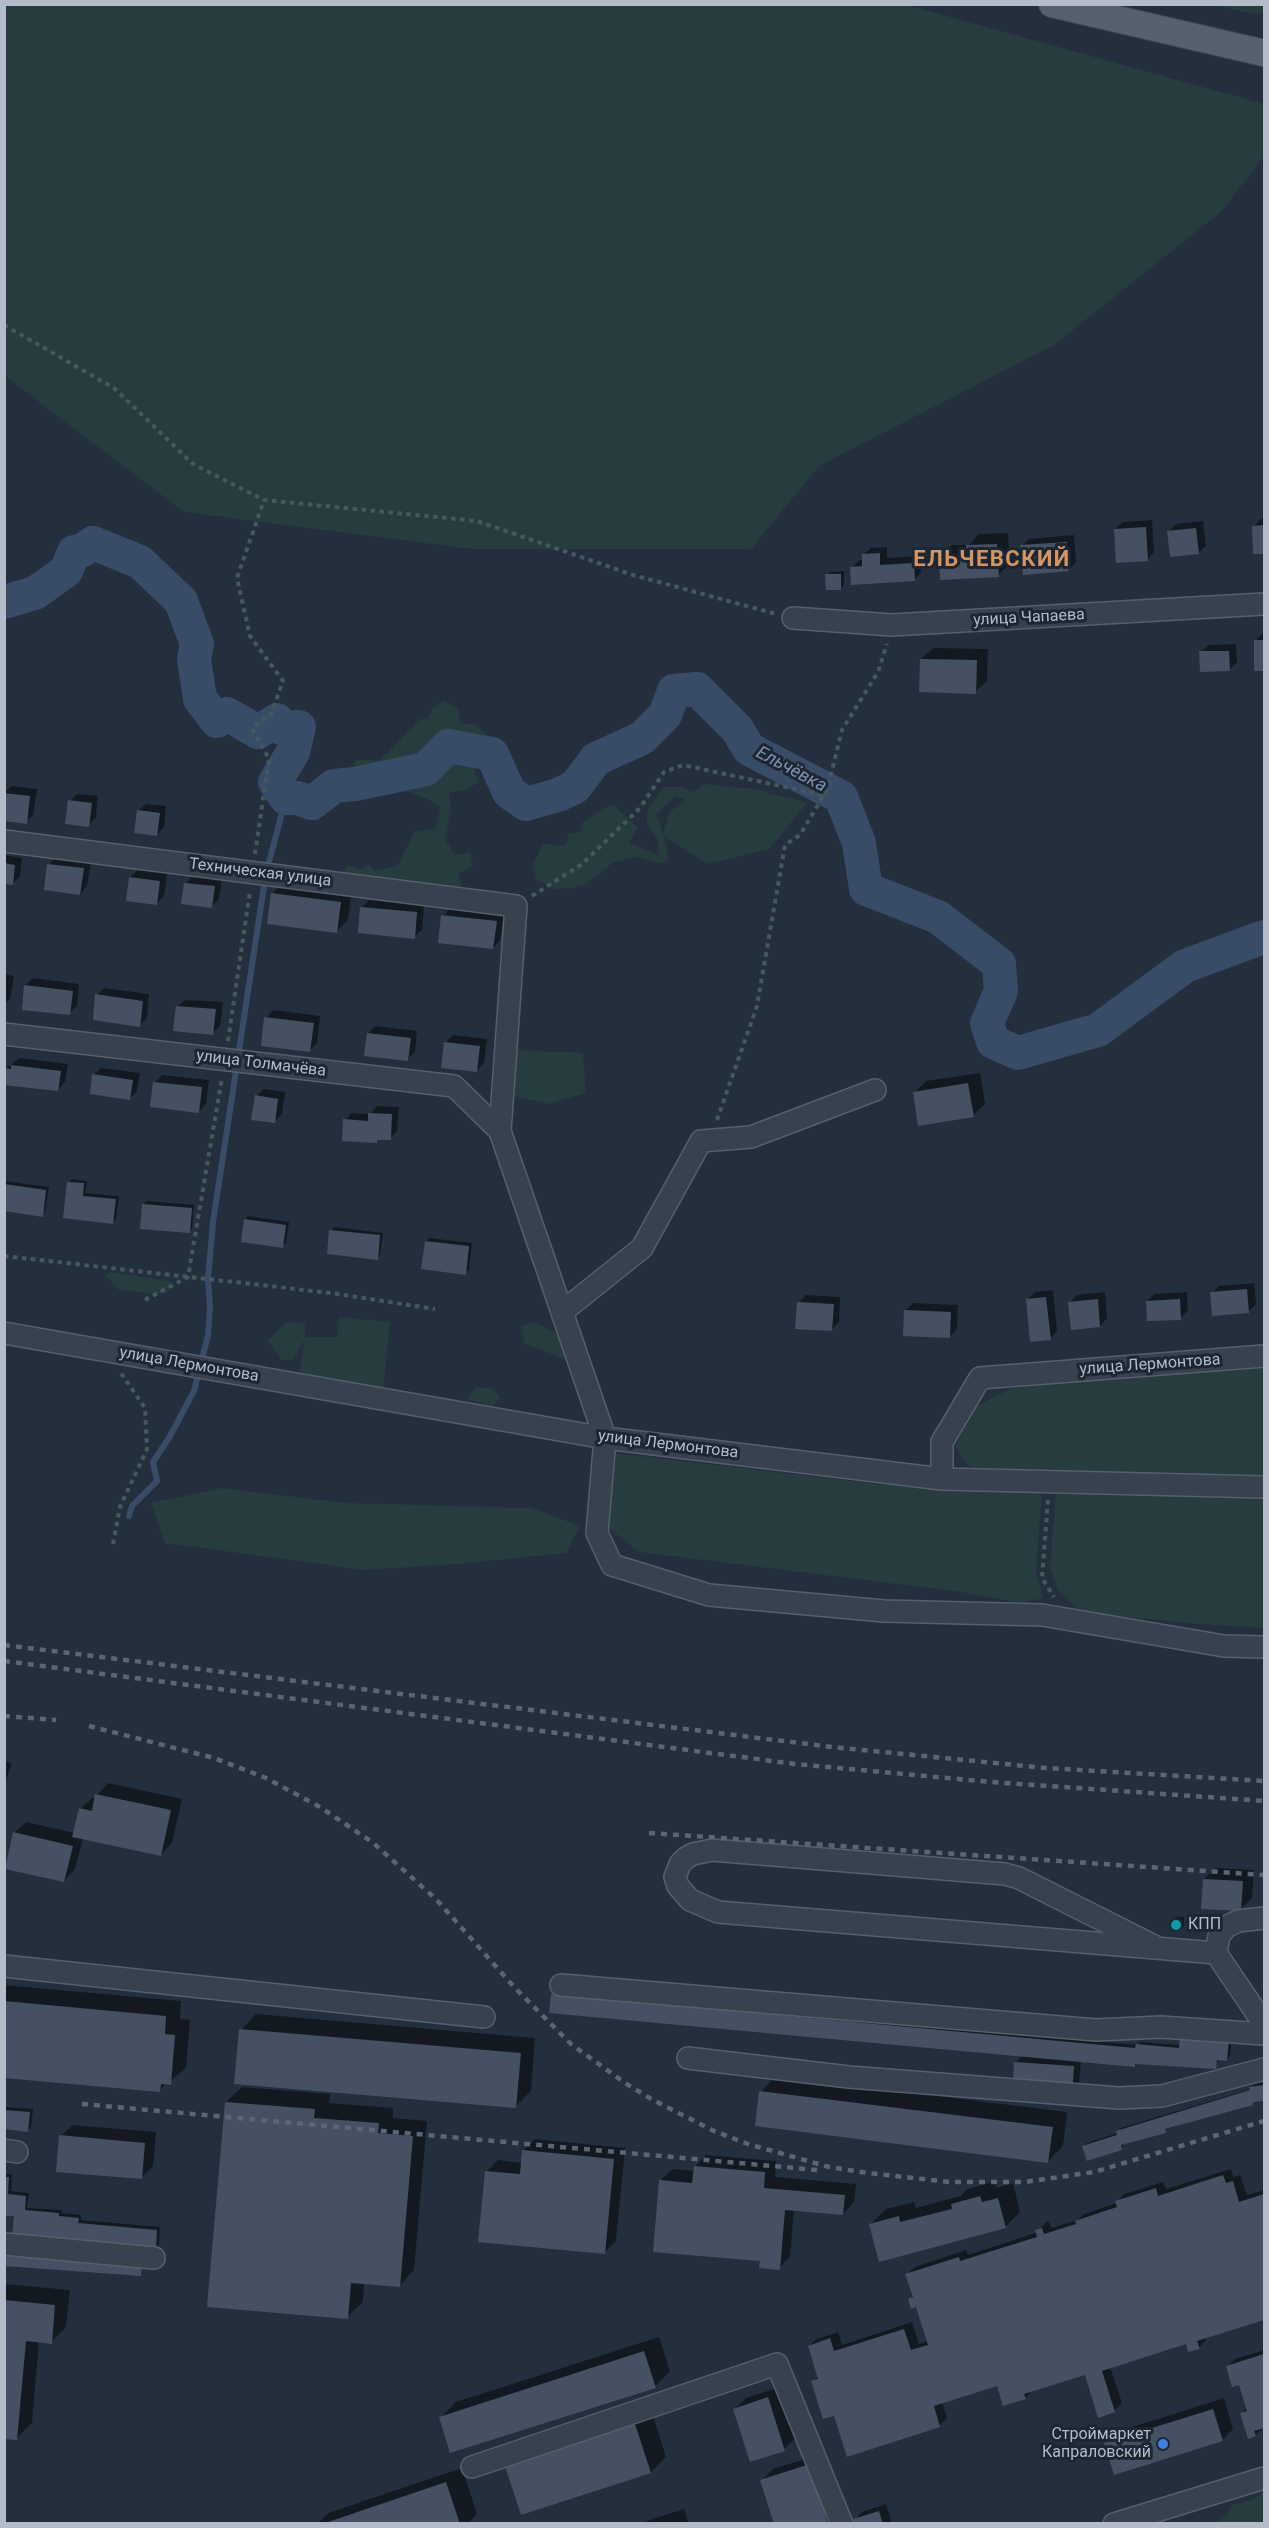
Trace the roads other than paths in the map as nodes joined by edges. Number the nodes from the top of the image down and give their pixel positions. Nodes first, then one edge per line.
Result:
1 (1052, 4) edge
2 (1264, 53) edge
3 (1264, 604) edge
4 (793, 618) road end
5 (4, 841) edge
6 (4, 1034) edge
7 (875, 1090) dead end
8 (500, 1131) junction
9 (562, 1312) junction
10 (4, 1333) edge
11 (1264, 1356) edge
12 (605, 1438) junction
13 (942, 1479) junction
14 (1264, 1487) edge
15 (1264, 1647) edge
16 (1264, 1918) edge
17 (1154, 1946) junction
18 (1216, 1953) junction
19 (4, 1966) edge
20 (561, 1985) dead end
21 (484, 2016) dead end
22 (1264, 2024) edge
23 (1264, 2034) edge
24 (688, 2058) dead end
25 (1264, 2069) edge
26 (4, 2244) edge
27 (154, 2258) dead end
28 (472, 2467) dead end
29 (1264, 2478) edge
30 (842, 2523) edge
31 (1114, 2523) edge

1 - 2 main road
3 - 4 street, улица Чапаева
5 - 8 street, Техническая улица
6 - 8 street, улица Толмачёва
7 - 9 street
8 - 9 street
9 - 12 street
10 - 12 street, улица Лермонтова
11 - 13 street, улица Лермонтова
12 - 13 street, улица Лермонтова
12 - 15 street
13 - 14 street
16 - 18 street
17 - 17 street
17 - 18 street
18 - 22 street
19 - 21 street
20 - 23 street
24 - 25 street
26 - 27 street
28 - 30 street
29 - 31 street

